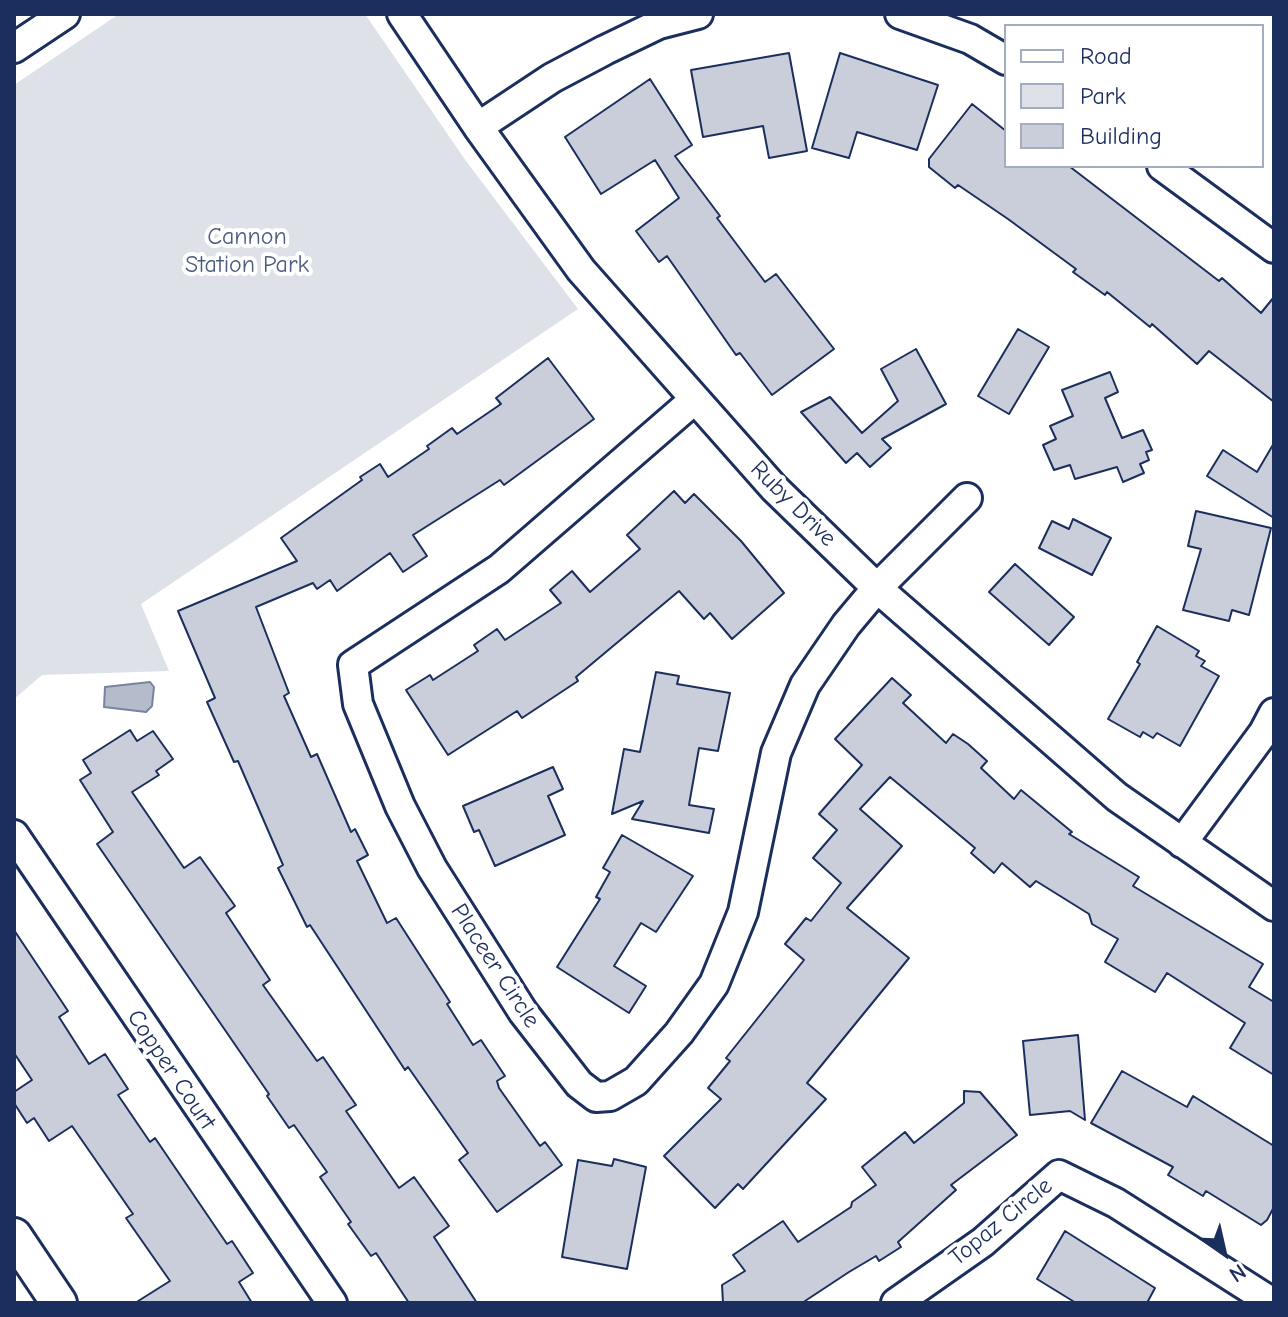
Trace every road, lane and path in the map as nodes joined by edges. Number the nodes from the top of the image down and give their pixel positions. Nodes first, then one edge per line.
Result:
1 (65, 14) edge
2 (402, 14) edge
3 (698, 14) edge
4 (900, 14) edge
5 (14, 48) edge
6 (1004, 59) edge
7 (478, 127) junction
8 (1165, 168) edge
9 (1274, 248) edge
10 (694, 400) junction
11 (967, 498) dead end
12 (877, 588) junction
13 (1274, 713) edge
14 (14, 835) edge
15 (1182, 843) junction
16 (1274, 906) edge
17 (14, 1236) edge
18 (59, 1303) edge
19 (332, 1303) edge
20 (896, 1303) edge
21 (1273, 1303) edge

1 - 5 street
2 - 7 street, Ruby Drive
3 - 7 street
4 - 6 street
7 - 10 street, Ruby Drive
8 - 9 street
10 - 12 street, Ruby Drive
10 - 12 street, Placeer Circle
11 - 12 street
12 - 15 street, Ruby Drive
13 - 15 street
14 - 19 street, Copper Court
15 - 16 street, Ruby Drive
17 - 18 main road
20 - 21 street, Topaz Circle

